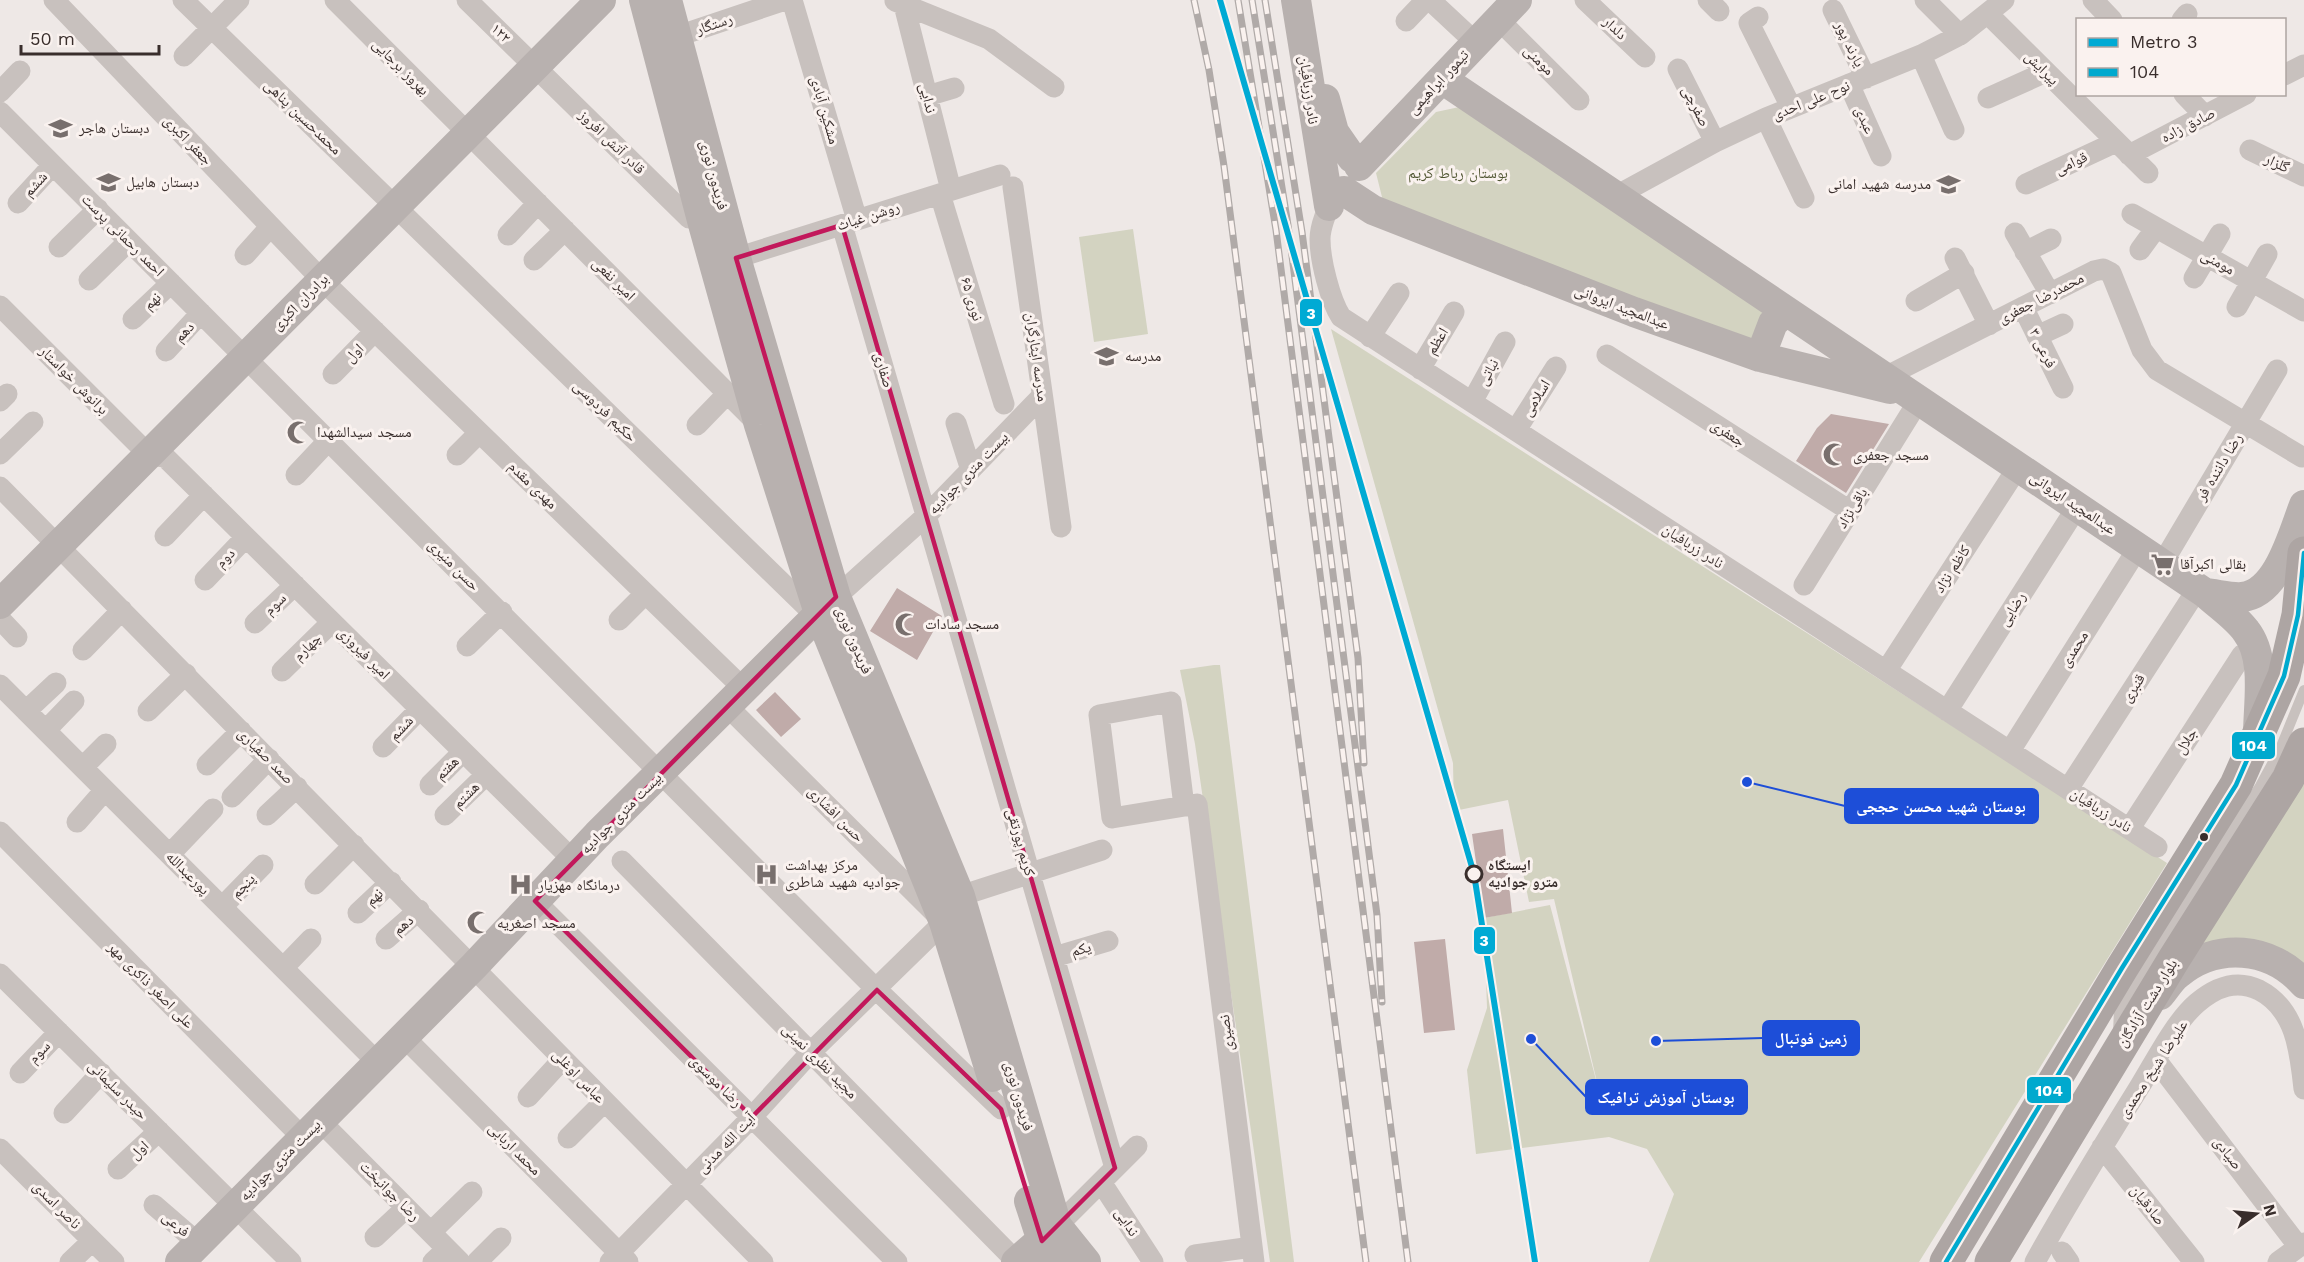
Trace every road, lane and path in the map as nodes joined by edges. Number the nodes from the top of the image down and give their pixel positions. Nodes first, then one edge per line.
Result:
1 (54, 0) edge
2 (183, 0) edge
3 (239, 0) edge
4 (335, 0) edge
5 (467, 0) edge
6 (644, 0) edge
7 (667, 0) edge
8 (785, 0) edge
9 (792, 0) edge
10 (1296, 0) edge
11 (1308, 0) edge
12 (1428, 0) edge
13 (1585, 0) edge
14 (1925, 0) edge
15 (2004, 0) edge
16 (2093, 0) edge
17 (910, 4) edge
18 (587, 5) edge
19 (1508, 10) edge
20 (1833, 10) dead end
21 (1988, 14) junction
22 (2110, 18) edge
23 (1754, 20) dead end
24 (1406, 21) dead end
25 (212, 28) junction
26 (1960, 35) junction
27 (667, 39) junction
28 (1475, 42) junction
29 (1922, 55) junction
30 (184, 56) dead end
31 (1645, 57) dead end
32 (2304, 64) edge
33 (534, 66) junction
34 (1677, 69) dead end
35 (20, 71) dead end
36 (2046, 72) junction
37 (2286, 74) edge
38 (1442, 79) junction
39 (1858, 81) junction
40 (1054, 87) dead end
41 (954, 88) dead end
42 (0, 92) edge
43 (927, 96) junction
44 (2186, 96) edge
45 (2242, 96) edge
46 (1988, 98) dead end
47 (1579, 100) dead end
48 (1791, 107) junction
49 (2205, 116) junction
50 (1766, 118) junction
51 (4, 124) edge
52 (1954, 130) dead end
53 (468, 133) junction
54 (1714, 142) junction
55 (2123, 148) junction
56 (2250, 150) dead end
57 (1881, 156) dead end
58 (1356, 162) junction
59 (53, 165) junction
60 (2148, 173) dead end
61 (2304, 176) edge
62 (1006, 181) joint
63 (2026, 184) dead end
64 (946, 192) junction
65 (1334, 192) junction
66 (1616, 196) junction
67 (1804, 198) dead end
68 (18, 203) dead end
69 (538, 203) junction
70 (394, 207) junction
71 (98, 209) junction
72 (2132, 214) dead end
73 (688, 218) dead end
74 (850, 222) junction
75 (270, 227) junction
76 (2156, 228) junction
77 (565, 230) junction
78 (2015, 233) dead end
79 (2220, 234) dead end
80 (508, 235) dead end
81 (2051, 239) dead end
82 (129, 241) junction
83 (59, 247) dead end
84 (2140, 250) dead end
85 (2025, 252) junction
86 (2267, 254) dead end
87 (245, 255) dead end
88 (2207, 256) junction
89 (534, 260) dead end
90 (725, 262) junction
91 (2194, 278) dead end
92 (89, 280) dead end
93 (322, 280) junction
94 (2252, 281) junction
95 (171, 283) junction
96 (1399, 293) dead end
97 (2050, 294) junction
98 (1916, 301) dead end
99 (0, 306) edge
100 (2023, 307) junction
101 (2236, 307) dead end
102 (1786, 311) junction
103 (2304, 311) edge
104 (201, 312) junction
105 (1454, 312) dead end
106 (134, 318) dead end
107 (2063, 324) dead end
108 (1989, 325) junction
109 (375, 331) junction
110 (2037, 336) junction
111 (1370, 337) junction
112 (1505, 342) dead end
113 (166, 351) dead end
114 (1606, 355) dead end
115 (246, 357) junction
116 (1760, 357) junction
117 (1556, 367) dead end
118 (1420, 369) junction
119 (2277, 370) dead end
120 (333, 374) dead end
121 (1885, 377) junction
122 (2063, 388) dead end
123 (728, 393) junction
124 (1042, 396) junction
125 (1915, 397) junction
126 (1472, 402) junction
127 (1004, 404) dead end
128 (33, 422) dead end
129 (956, 423) dead end
130 (2245, 424) junction
131 (697, 425) dead end
132 (759, 425) junction
133 (1516, 430) junction
134 (479, 433) junction
135 (329, 440) junction
136 (0, 454) edge
137 (149, 455) junction
138 (457, 455) dead end
139 (2302, 457) dead end
140 (2018, 467) junction
141 (971, 470) junction
142 (296, 475) dead end
143 (0, 487) edge
144 (204, 495) junction
145 (2304, 505) edge
146 (2077, 507) junction
147 (1850, 511) junction
148 (926, 516) junction
149 (1061, 527) dead end
150 (165, 536) dead end
151 (246, 537) junction
152 (58, 545) junction
153 (2304, 553) edge
154 (2150, 556) junction
155 (205, 580) dead end
156 (295, 585) junction
157 (1804, 585) dead end
158 (2202, 590) junction
159 (645, 594) junction
160 (0, 604) edge
161 (824, 609) junction
162 (122, 610) junction
163 (502, 612) junction
164 (0, 619) edge
165 (619, 621) dead end
166 (332, 622) junction
167 (255, 623) dead end
168 (17, 637) dead end
169 (467, 646) dead end
170 (83, 650) dead end
171 (2242, 654) dead end
172 (282, 671) dead end
173 (1886, 671) junction
174 (186, 675) junction
175 (56, 682) dead end
176 (2294, 683) edge
177 (0, 685) edge
178 (735, 697) junction
179 (74, 701) dead end
180 (420, 709) junction
181 (26, 711) junction
182 (148, 711) dead end
183 (1947, 711) junction
184 (46, 730) junction
185 (241, 731) junction
186 (2258, 737) junction
187 (106, 744) dead end
188 (2304, 744) edge
189 (383, 747) dead end
190 (2010, 751) junction
191 (463, 752) junction
192 (269, 759) junction
193 (207, 765) dead end
194 (83, 767) junction
195 (661, 773) junction
196 (486, 775) junction
197 (430, 785) dead end
198 (297, 787) junction
199 (2068, 789) junction
200 (105, 790) junction
201 (232, 797) dead end
202 (1191, 805) junction
203 (213, 809) dead end
204 (267, 815) dead end
205 (445, 815) dead end
206 (77, 822) dead end
207 (2130, 828) junction
208 (0, 832) edge
209 (354, 844) junction
210 (2157, 847) dead end
211 (1102, 850) dead end
212 (170, 854) junction
213 (574, 861) junction
214 (622, 861) dead end
215 (263, 865) dead end
216 (1030, 873) junction
217 (391, 882) junction
218 (315, 884) dead end
219 (960, 896) junction
220 (535, 901) junction
221 (222, 907) junction
222 (419, 910) junction
223 (358, 913) dead end
224 (944, 922) junction
225 (311, 939) dead end
226 (386, 939) dead end
227 (1108, 941) dead end
228 (1054, 957) junction
229 (474, 966) junction
230 (283, 968) junction
231 (0, 974) edge
232 (2304, 984) edge
233 (877, 990) junction
234 (59, 1032) junction
235 (403, 1035) junction
236 (2120, 1047) junction
237 (811, 1052) junction
238 (563, 1059) junction
239 (2156, 1060) junction
240 (377, 1062) junction
241 (20, 1073) dead end
242 (101, 1073) junction
243 (2304, 1089) edge
244 (528, 1096) dead end
245 (604, 1101) junction
246 (1001, 1109) junction
247 (64, 1113) dead end
248 (752, 1117) junction
249 (311, 1129) junction
250 (159, 1131) junction
251 (568, 1138) dead end
252 (1137, 1146) dead end
253 (2103, 1147) junction
254 (0, 1149) edge
255 (118, 1169) dead end
256 (1108, 1175) junction
257 (686, 1185) junction
258 (472, 1192) dead end
259 (154, 1205) dead end
260 (235, 1206) junction
261 (406, 1208) junction
262 (431, 1232) junction
263 (375, 1237) dead end
264 (501, 1238) dead end
265 (92, 1241) junction
266 (1052, 1243) edge
267 (2301, 1245) edge
268 (189, 1252) edge
269 (1195, 1255) dead end
270 (1253, 1255) edge
271 (447, 1258) edge
272 (619, 1259) edge
273 (70, 1262) edge
274 (114, 1262) edge
275 (291, 1262) edge
276 (477, 1262) edge
277 (763, 1262) edge
278 (897, 1262) edge
279 (1016, 1262) edge
280 (1086, 1262) edge
281 (1153, 1262) edge
282 (1946, 1262) edge
283 (1991, 1262) edge
284 (2035, 1262) edge
285 (2194, 1262) edge
286 (2278, 1262) edge

1 - 75 street, جعفر اکبری
2 - 25 street, محمدحسین پناهی
3 - 25 street
4 - 53 street, بهروز برجایی
5 - 33 street, ۱۲۲
6 - 27 street, فریدون نوری
7 - 27 street, فریدون نوری
8 - 27 street, رستگار
9 - 74 street, مشکین آبادی
10 - 65 street, نادر زربافیان
11 - 58 street, نادر زربافیان
12 - 24 street
12 - 28 street
13 - 31 street, دلدار
14 - 26 street
15 - 21 street, نوح علی احدی
16 - 22 street
17 - 40 street
17 - 43 street, ندایی
18 - 33 street, برادران اکبری
19 - 28 street, تیمور ابراهیمی
19 - 47 street, مومنی
20 - 39 street, یارند پور
21 - 26 street, نوح علی احدی
21 - 36 street, پیرایش
23 - 48 street
25 - 30 street
25 - 70 street, محمدحسین پناهی
26 - 29 street, نوح علی احدی
27 - 90 street, فریدون نوری
28 - 38 street, تیمور ابراهیمی
29 - 39 street, نوح علی احدی
29 - 52 street
32 - 37 street
33 - 53 street, برادران اکبری
33 - 73 street, قادر آتش افروز
34 - 54 street, صفرچی
35 - 42 street
36 - 46 street
36 - 55 street, پیرایش
38 - 58 street, تیمور ابراهیمی
38 - 66 street, عبدالمجید ایروانی
39 - 48 street, نوح علی احدی
39 - 57 street, عبدی
41 - 43 street
43 - 64 street, ندایی
44 - 49 street
45 - 49 street, صادق زاده
48 - 50 street, نوح علی احدی
49 - 55 street, صادق زاده
50 - 54 street, نوح علی احدی
50 - 67 street
51 - 59 street, احمد رحمانی پرست
53 - 69 street, امیر نفعی
53 - 70 street, برادران اکبری
54 - 66 street, نوح علی احدی
55 - 60 street, پیرایش
55 - 63 street, قوامی
56 - 61 street, گلزار
58 - 65 street, تیمور ابراهیمی
59 - 68 street, ششم
59 - 71 street, احمد رحمانی پرست
62 - 64 street, روشن غیاث
62 - 124 street, مدرسه ایثارگران
64 - 74 street, روشن غیاث
64 - 127 street, نوری ۶۵
65 - 111 street, نادر زربافیان
65 - 116 street, عبدالمجید ایروانی
66 - 102 street, عبدالمجید ایروانی
69 - 77 street, امیر نفعی
69 - 80 street
70 - 93 street, برادران اکبری
70 - 161 street, حکیم فردوسی
71 - 82 street, احمد رحمانی پرست
71 - 83 street
72 - 76 street, مومنی
74 - 90 street, روشن غیاث
74 - 148 street, صفاری
75 - 87 street
75 - 93 street, جعفر اکبری
76 - 84 street
76 - 88 street, مومنی
77 - 89 street
77 - 123 street, امیر نفعی
78 - 85 street
79 - 88 street
81 - 85 street
82 - 92 street
82 - 95 street, احمد رحمانی پرست
85 - 97 street
86 - 94 street
88 - 91 street
88 - 94 street, مومنی
90 - 132 street, فریدون نوری
90 - 161 street, فریدون نوری
93 - 109 street, مهدی مقدم
93 - 115 street, برادران اکبری
94 - 101 street
94 - 103 street, مومنی
95 - 104 street, احمد رحمانی پرست
95 - 106 street, نهم
96 - 111 street
97 - 100 street, محمدرضا جعفری
97 - 130 street, محمدرضا جعفری
98 - 108 street
99 - 137 street, برانوش خواستار
100 - 108 street, محمدرضا جعفری
100 - 110 street, فرعی ۳
102 - 116 street
102 - 121 street, عبدالمجید ایروانی
104 - 113 street, دهم
104 - 115 street, احمد رحمانی پرست
105 - 118 street, اعظم
107 - 110 street
108 - 121 street, محمدرضا جعفری
109 - 120 street, اول
109 - 134 street, مهدی مقدم
110 - 122 street, فرعی ۳
111 - 118 street, نادر زربافیان
112 - 126 street, نباتی
114 - 147 street, جعفری
115 - 135 street, حسن منیری
115 - 137 street, برادران اکبری
116 - 125 street, عبدالمجید ایروانی
117 - 133 street, اسلامی
118 - 126 street, نادر زربافیان
119 - 130 street, رضا داننده‌ فر
121 - 125 street, عبدالمجید ایروانی
123 - 131 street
123 - 132 street, امیر نفعی
124 - 141 street, بیست متری جوادیه
124 - 149 street, مدرسه ایثارگران
125 - 140 street, عبدالمجید ایروانی
125 - 147 street, باقی‌نژاد
126 - 133 street, نادر زربافیان
128 - 136 street
129 - 141 street
130 - 139 street, محمدرضا جعفری
130 - 154 street, رضا داننده‌ فر
132 - 161 street, فریدون نوری
133 - 173 street, نادر زربافیان
134 - 138 street
134 - 159 street, مهدی مقدم
135 - 142 street
135 - 163 street, حسن منیری
137 - 144 street, امیر فیروزی
137 - 152 street, برادران اکبری
140 - 146 street, عبدالمجید ایروانی
140 - 173 street, کاظم نژاد
141 - 148 street, بیست متری جوادیه
143 - 152 street, صمد صفیاری
144 - 150 street
144 - 151 street, امیر فیروزی
145 - 158 street
146 - 154 street, عبدالمجید ایروانی
146 - 183 street, رضایی
147 - 157 street, باقی‌نژاد
148 - 161 street, بیست متری جوادیه
148 - 216 street, کریم پورتقی
151 - 155 street, دوم
151 - 156 street, امیر فیروزی
152 - 160 street, برادران اکبری
152 - 162 street, صمد صفیاری
153 - 176 main road
154 - 158 street, عبدالمجید ایروانی
154 - 190 street, محمدی
156 - 166 street, امیر فیروزی
156 - 167 street, سوم
158 - 186 street, عبدالمجید ایروانی
158 - 199 street, قنبری
159 - 165 street
159 - 178 street, مهدی مقدم
161 - 178 street, بیست متری جوادیه
161 - 219 street, فریدون نوری
161 - 224 street, فریدون نوری
162 - 170 street
162 - 174 street, صمد صفیاری
163 - 169 street
163 - 195 street, حسن منیری
164 - 168 street
166 - 172 street, چهارم
166 - 180 street, امیر فیروزی
171 - 207 street, جلال
173 - 183 street, نادر زربافیان
174 - 182 street
174 - 185 street, صمد صفیاری
175 - 181 street
176 - 186 main road
176 - 236 lane
177 - 181 street, پورعبدالله
178 - 195 street, بیست متری جوادیه
178 - 224 street, حسن افشاری
179 - 184 street
180 - 189 street, ششم
180 - 191 street, امیر فیروزی
181 - 184 street, پورعبدالله
183 - 190 street, نادر زربافیان
184 - 194 street, پورعبدالله
185 - 192 street, صمد صفیاری
185 - 193 street
186 - 282 main road
187 - 194 street
188 - 236 main road, بلوار دشت آزادگان
190 - 199 street, نادر زربافیان
191 - 196 street, امیر فیروزی
191 - 197 street, هفتم
192 - 198 street, صمد صفیاری
192 - 201 street
194 - 200 street, پورعبدالله
195 - 213 street, بیست متری جوادیه
195 - 233 street, حسن منیری
196 - 205 street, هشتم
196 - 213 street, امیر فیروزی
198 - 204 street
198 - 209 street, صمد صفیاری
199 - 207 street, نادر زربافیان
200 - 206 street
200 - 212 street, پورعبدالله
202 - 202 street, نصیری
202 - 270 street, نصیری
203 - 212 street
207 - 210 street, نادر زربافیان
208 - 249 street, علی اصغر ذاکری مهر
209 - 217 street, صمد صفیاری
209 - 218 street
211 - 216 street
212 - 221 street, پورعبدالله
213 - 220 street, بیست متری جوادیه
214 - 237 street, مجید نظری نمینی
215 - 221 street, پنجم
216 - 219 street
216 - 228 street, کریم پورتقی
217 - 222 street, صمد صفیاری
217 - 223 street, نهم
219 - 266 street, فریدون نوری
220 - 229 street, بیست متری جوادیه
220 - 248 street, رضا موسوی
221 - 230 street, پورعبدالله
222 - 226 street, دهم
222 - 229 street, صمد صفیاری
224 - 233 street, آیت‌ الله مدنی
224 - 246 street, فریدون نوری
225 - 230 street
227 - 228 street, یکم
228 - 256 street, کریم پورتقی
229 - 235 street, بیست متری جوادیه
229 - 238 street, عباس اوغلی
230 - 240 street, پورعبدالله
231 - 234 street, حیدر سلیمانی
232 - 236 street
233 - 237 street, آیت‌ الله مدنی
233 - 246 street, حسن منیری
234 - 241 street, سوم
234 - 242 street, حیدر سلیمانی
235 - 240 street, بیست متری جوادیه
235 - 272 street, محمد اربابی
236 - 283 main road, بلوار دشت آزادگان
237 - 248 street, آیت‌ الله مدنی
237 - 279 street, مجید نظری نمینی
238 - 244 street
238 - 245 street, عباس اوغلی
239 - 243 street, علیرضا شیخ محمدی
239 - 253 street, علیرضا شیخ محمدی
239 - 267 street, صیادی
240 - 249 street, بیست متری جوادیه
242 - 247 street
242 - 250 street, حیدر سلیمانی
245 - 251 street
245 - 257 street, عباس اوغلی
246 - 266 street, فریدون نوری
248 - 257 street, آیت‌ الله مدنی
248 - 278 street, رضا موسوی
249 - 260 street, بیست متری جوادیه
249 - 261 street, رضا جوانبخت
250 - 255 street, اول
250 - 260 street, حیدر سلیمانی
252 - 256 street
253 - 284 street, علیرضا شیخ محمدی
253 - 285 street, صادقیان
254 - 265 street, ناصر اسدی
256 - 266 street
256 - 281 street, ندایی
257 - 272 street, آیت‌ الله مدنی
257 - 277 street, عباس اوغلی
258 - 262 street
259 - 268 street, فرعی
260 - 268 street, بیست متری جوادیه
260 - 275 street, حیدر سلیمانی
261 - 262 street, رضا جوانبخت
261 - 263 street
262 - 271 street, رضا جوانبخت
264 - 276 street
265 - 273 street
265 - 274 street, ناصر اسدی
266 - 279 street
266 - 280 street, فریدون نوری
267 - 286 street
269 - 270 street

